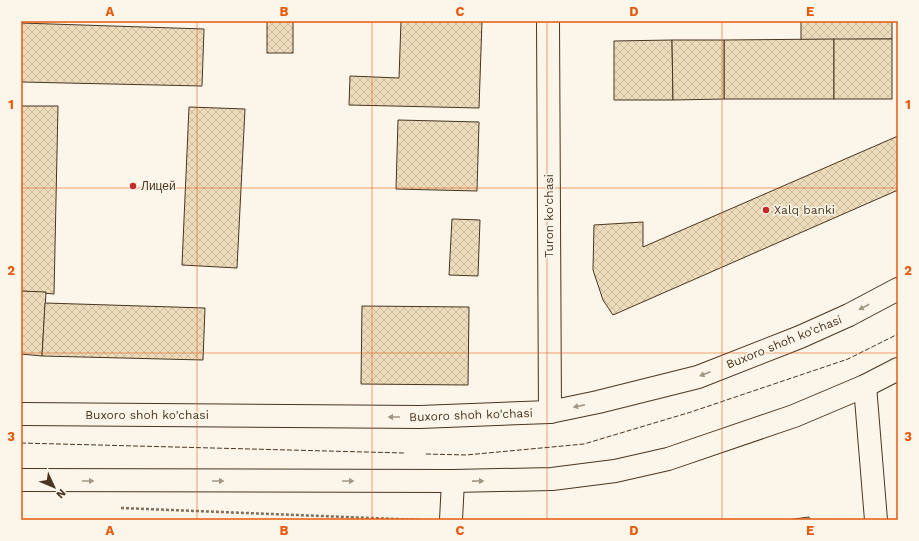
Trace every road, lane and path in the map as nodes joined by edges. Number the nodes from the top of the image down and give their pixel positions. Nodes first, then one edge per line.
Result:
1 (548, 21) edge
2 (898, 289) edge
3 (898, 369) edge
4 (865, 386) junction
5 (550, 412) junction
6 (21, 414) edge
7 (21, 480) edge
8 (452, 481) junction
9 (115, 508) dead end
10 (421, 520) edge
11 (451, 520) edge
12 (876, 520) edge

1 - 5 main road, Turon ko'chasi
2 -> 5 main road, Buxoro shoh ko'chasi
3 - 4 main road
8 -> 4 main road
4 - 12 main road
5 -> 6 main road, Buxoro shoh ko'chasi
7 -> 8 main road
8 - 11 main road
9 - 10 path

